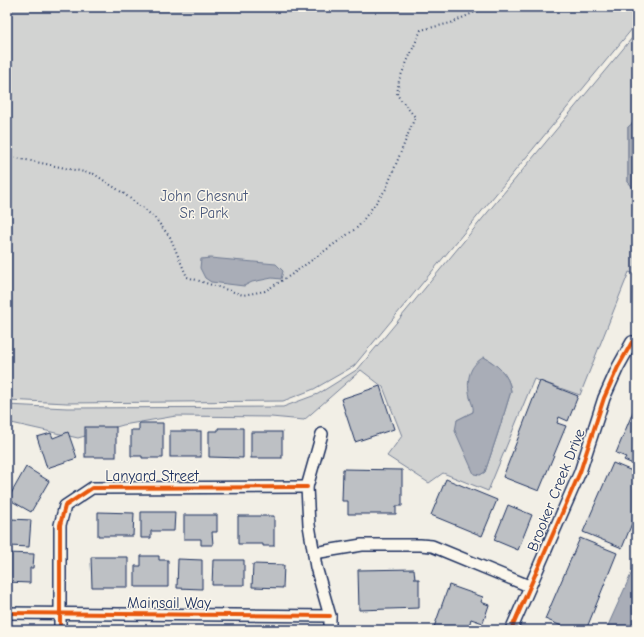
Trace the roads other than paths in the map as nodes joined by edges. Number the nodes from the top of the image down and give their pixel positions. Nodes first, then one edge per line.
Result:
1 (637, 344) edge
2 (322, 434) dead end
3 (307, 487) junction
4 (314, 553) junction
5 (529, 586) junction
6 (7, 614) edge
7 (60, 615) junction
8 (330, 616) junction
9 (60, 630) edge
10 (330, 630) edge
11 (512, 630) edge

1 - 5 street, Brooker Creek Drive
2 - 3 street
3 - 4 street
3 - 7 street, Lanyard Street
4 - 5 street
4 - 8 street
5 - 11 street, Brooker Creek Drive
6 - 7 street, Mainsail Way
7 - 8 street, Mainsail Way
7 - 9 street, Lanyard Street
8 - 10 street

